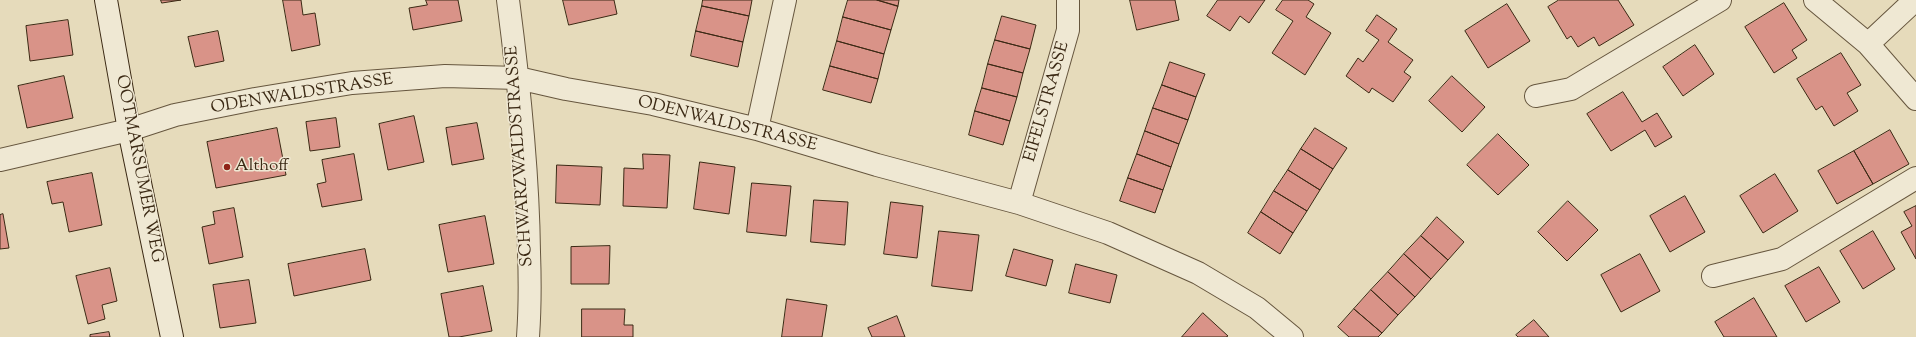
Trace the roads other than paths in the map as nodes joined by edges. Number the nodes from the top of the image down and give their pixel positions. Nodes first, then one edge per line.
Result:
1 (106, 0) edge
2 (508, 0) edge
3 (785, 0) edge
4 (1068, 0) edge
5 (1720, 0) edge
6 (1815, 0) edge
7 (1915, 0) edge
8 (1868, 44) junction
9 (518, 78) junction
10 (1536, 96) dead end
11 (1916, 99) edge
12 (757, 129) junction
13 (129, 130) junction
14 (0, 160) edge
15 (1916, 178) edge
16 (1019, 203) junction
17 (1713, 276) dead end
18 (172, 337) edge
19 (528, 337) edge
20 (1290, 337) edge

1 - 13 street, OOTMARSUMER WEG
2 - 9 street, SCHWARZWALDSTRASSE
3 - 12 street
4 - 16 street, EIFELSTRASSE
5 - 10 street
6 - 8 street
7 - 8 street
8 - 11 street
9 - 12 street, ODENWALDSTRASSE
9 - 13 street, ODENWALDSTRASSE
9 - 19 street, SCHWARZWALDSTRASSE
12 - 16 street, ODENWALDSTRASSE
13 - 14 street, ODENWALDSTRASSE
13 - 18 street, OOTMARSUMER WEG
15 - 17 street
16 - 20 street, ODENWALDSTRASSE

